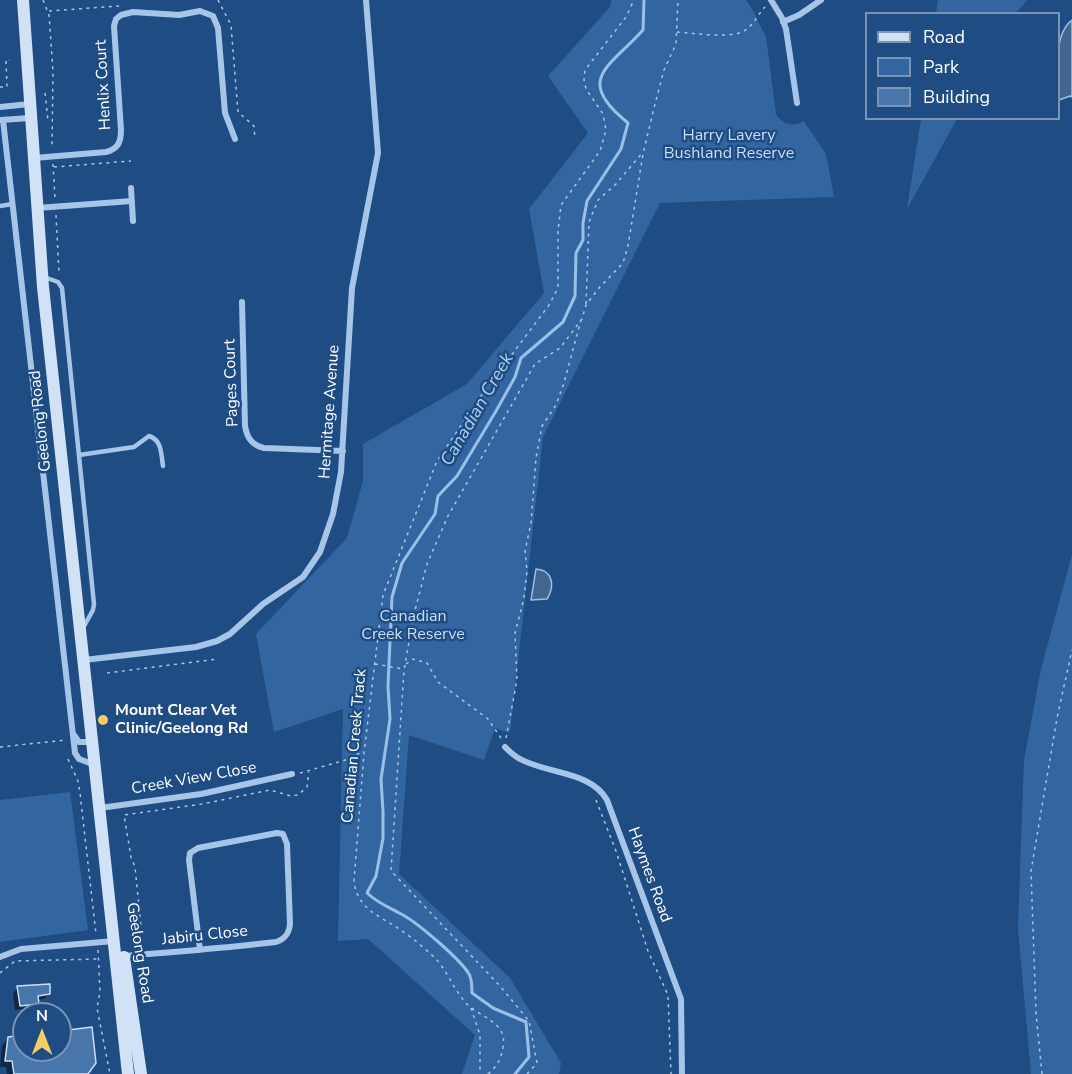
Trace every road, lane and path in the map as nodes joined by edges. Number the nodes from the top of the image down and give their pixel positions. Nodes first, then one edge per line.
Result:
1 (23, 0) edge
2 (43, 0) edge
3 (218, 0) edge
4 (366, 0) edge
5 (633, 0) edge
6 (678, 0) edge
7 (821, 0) edge
8 (772, 2) edge
9 (783, 22) junction
10 (676, 32) junction
11 (10, 60) dead end
12 (0, 87) edge
13 (45, 93) dead end
14 (797, 103) dead end
15 (30, 104) junction
16 (0, 107) edge
17 (30, 118) junction
18 (1, 120) edge
19 (235, 139) dead end
20 (255, 139) dead end
21 (644, 151) junction
22 (33, 158) junction
23 (131, 161) dead end
24 (53, 167) dead end
25 (131, 188) dead end
26 (132, 201) junction
27 (12, 204) junction
28 (0, 206) edge
29 (56, 207) junction
30 (36, 208) junction
31 (133, 221) dead end
32 (42, 276) junction
33 (60, 279) dead end
34 (242, 302) dead end
35 (586, 305) junction
36 (582, 319) junction
37 (343, 451) junction
38 (79, 455) junction
39 (163, 466) dead end
40 (80, 634) junction
41 (1072, 650) edge
42 (218, 659) dead end
43 (83, 660) junction
44 (374, 664) junction
45 (405, 665) junction
46 (404, 670) junction
47 (107, 673) dead end
48 (71, 726) junction
49 (500, 735) dead end
50 (73, 739) junction
51 (64, 740) junction
52 (92, 742) junction
53 (0, 747) edge
54 (505, 747) joint
55 (66, 748) dead end
56 (364, 753) junction
57 (67, 755) dead end
58 (95, 765) junction
59 (309, 772) junction
60 (292, 774) joint
61 (591, 783) junction
62 (100, 808) junction
63 (118, 941) junction
64 (97, 942) junction
65 (200, 950) junction
66 (137, 955) junction
67 (0, 957) edge
68 (120, 957) junction
69 (98, 959) junction
70 (0, 973) edge
71 (470, 1007) junction
72 (110, 1074) edge
73 (128, 1074) edge
74 (141, 1074) edge
75 (480, 1074) edge
76 (488, 1074) edge
77 (527, 1074) edge
78 (671, 1074) edge
79 (682, 1074) edge
80 (1042, 1074) edge

1 - 15 main road, Geelong Road
2 - 13 path
3 - 20 path
4 - 37 street, Hermitage Avenue
5 - 44 path, Canadian Creek Track
6 - 10 path
7 - 9 street
8 - 9 street
8 - 10 path
9 - 14 street
10 - 21 path
11 - 12 path
15 - 16 street
15 - 17 main road, Geelong Road
17 - 18 street
17 - 22 main road, Geelong Road
18 - 27 street
19 - 22 street, Henlix Court
21 - 35 path
21 - 35 path
22 - 30 main road, Geelong Road
23 - 24 path
25 - 26 street
26 - 29 street
26 - 31 street
27 - 28 lane
27 - 48 street
29 - 30 street
29 - 33 path
30 - 32 main road, Geelong Road
32 - 38 lane
32 - 40 main road, Geelong Road
34 - 37 street, Pages Court
35 - 36 path
36 - 45 path
36 - 54 path
37 - 43 street, Hermitage Avenue
38 - 39 lane
38 - 40 lane
40 - 43 main road, Geelong Road
41 - 80 path
42 - 47 path
43 - 52 main road, Geelong Road
44 - 46 path
44 - 56 path, Canadian Creek Track
45 - 46 path
45 - 49 path
46 - 77 path
48 - 50 street
48 - 52 street
50 - 51 path
50 - 58 street
51 - 53 path
51 - 55 path
52 - 58 main road, Geelong Road
54 - 61 street
56 - 59 path
56 - 71 path, Canadian Creek Track
57 - 64 path
58 - 62 main road, Geelong Road
59 - 60 path
59 - 66 path
60 - 62 street, Creek View Close
61 - 78 path
61 - 79 street, Haymes Road
62 - 63 main road, Geelong Road
63 - 64 street
63 - 68 main road, Geelong Road
64 - 67 street
64 - 69 path
65 - 65 street, Jabiru Close
65 - 66 street, Jabiru Close
66 - 68 street, Jabiru Close
68 - 73 main road, Geelong Road
68 - 74 main road, Geelong Road
69 - 70 path
69 - 72 path
71 - 75 path
71 - 76 path, Canadian Creek Track

